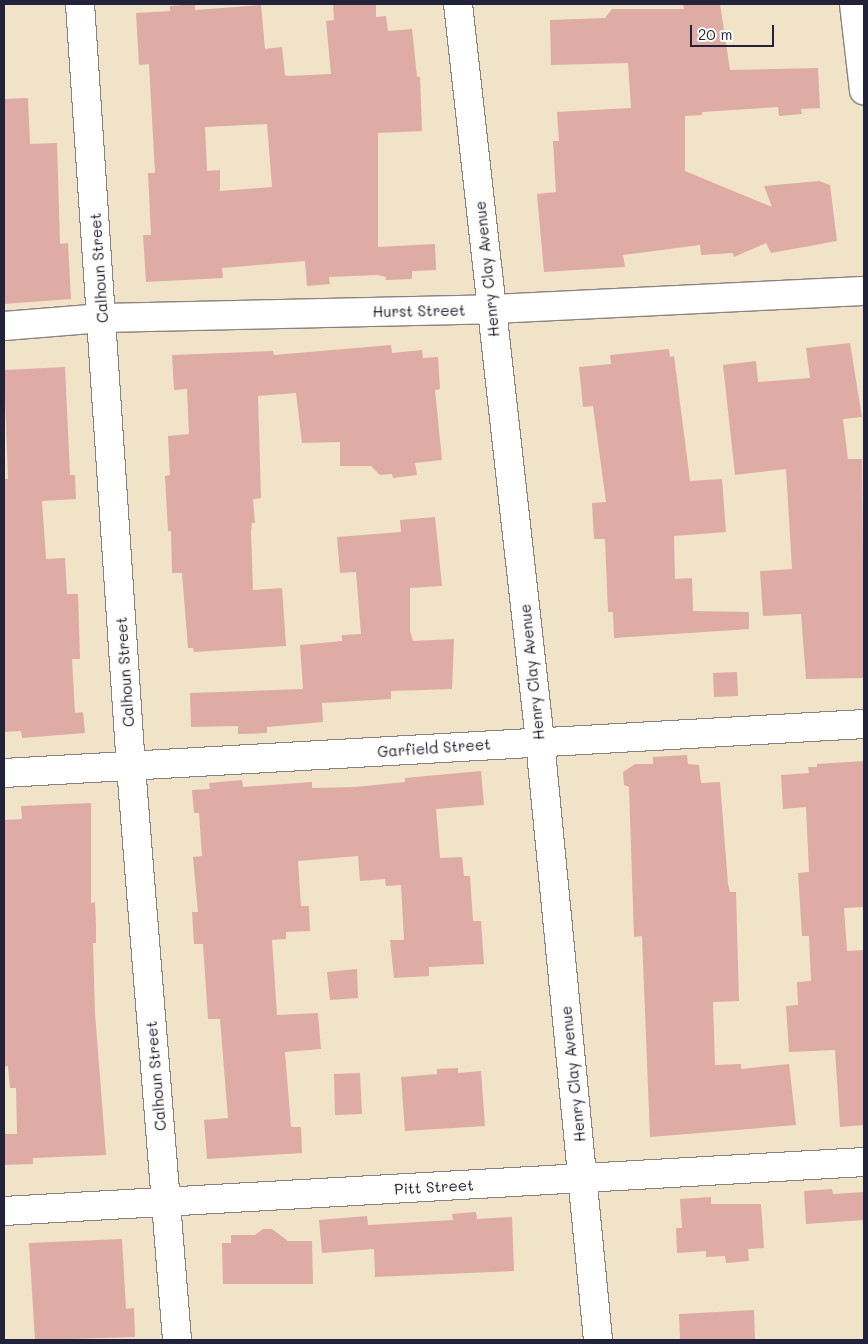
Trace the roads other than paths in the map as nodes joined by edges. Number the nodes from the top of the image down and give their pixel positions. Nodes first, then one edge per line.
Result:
1 (80, 4) edge
2 (458, 4) edge
3 (854, 4) edge
4 (864, 90) edge
5 (864, 291) edge
6 (492, 309) junction
7 (103, 318) junction
8 (4, 326) edge
9 (864, 724) edge
10 (540, 741) junction
11 (131, 767) junction
12 (4, 774) edge
13 (864, 1162) edge
14 (583, 1179) junction
15 (167, 1201) junction
16 (4, 1211) edge
17 (177, 1340) edge
18 (598, 1340) edge

1 - 7 street, Calhoun Street
2 - 6 street, Henry Clay Avenue
3 - 4 street
5 - 6 street, Hurst Street
6 - 7 street, Hurst Street
6 - 10 street, Henry Clay Avenue
7 - 8 street, Hurst Street
7 - 11 street, Calhoun Street
9 - 10 street, Garfield Street
10 - 11 street, Garfield Street
10 - 14 street, Henry Clay Avenue
11 - 12 street, Garfield Street
11 - 15 street, Calhoun Street
13 - 14 street, Pitt Street
14 - 15 street, Pitt Street
14 - 18 street, Henry Clay Avenue
15 - 16 street, Pitt Street
15 - 17 street, Calhoun Street

